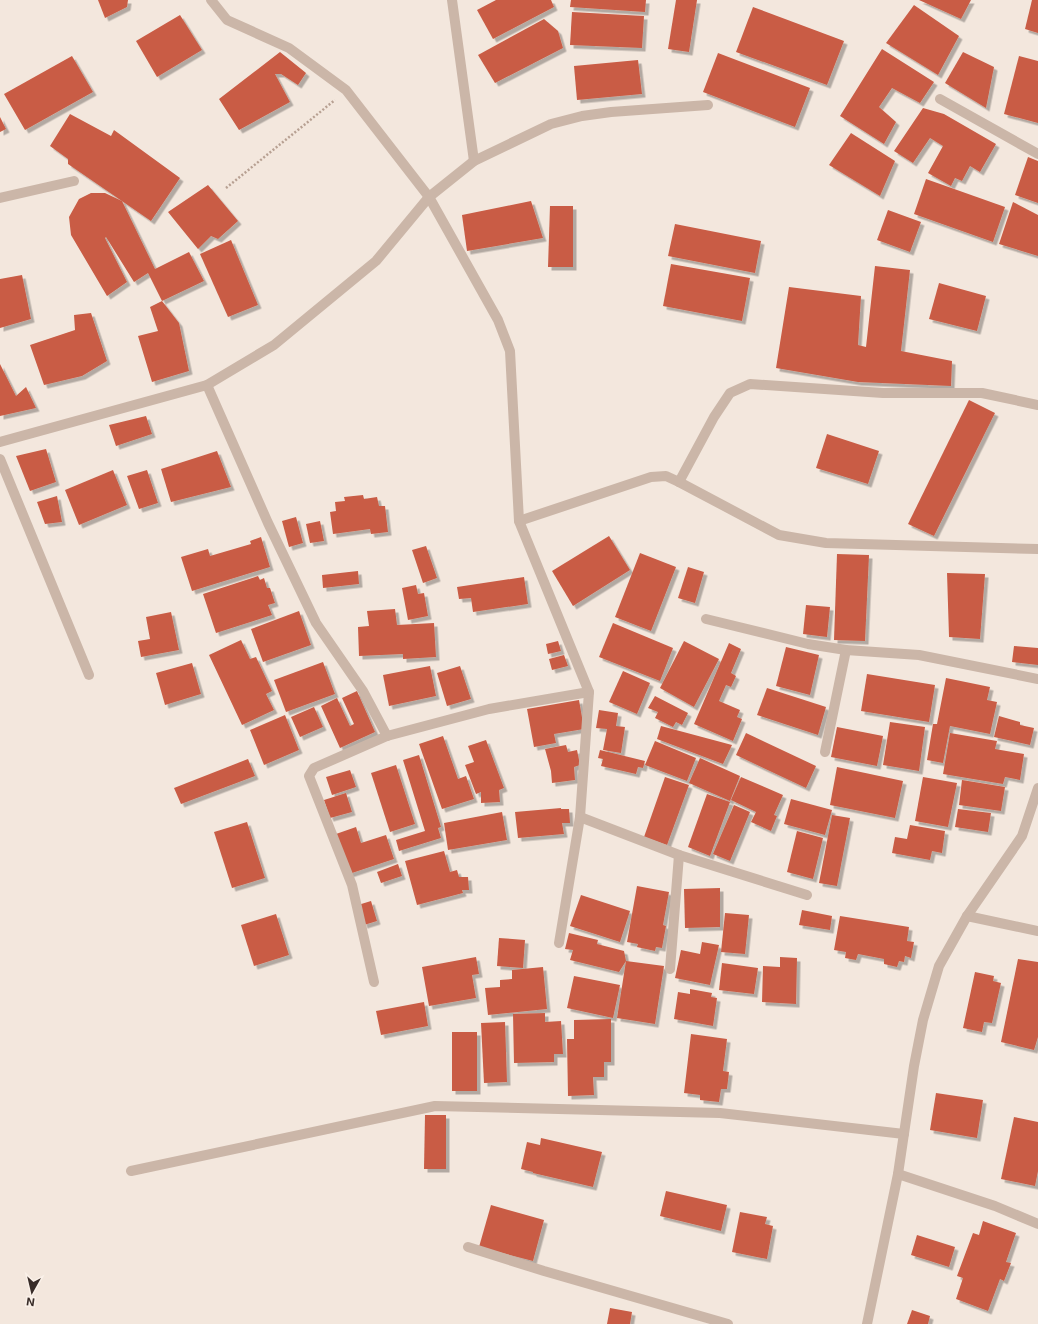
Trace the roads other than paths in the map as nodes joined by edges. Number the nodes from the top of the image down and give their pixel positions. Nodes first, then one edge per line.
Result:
1 (211, 0) edge
2 (452, 0) edge
3 (940, 99) dead end
4 (708, 105) dead end
5 (1038, 154) edge
6 (474, 160) junction
7 (74, 182) dead end
8 (429, 197) junction
9 (0, 198) edge
10 (206, 385) junction
11 (1038, 405) edge
12 (0, 442) edge
13 (0, 460) edge
14 (679, 482) junction
15 (519, 521) junction
16 (1038, 549) edge
17 (706, 619) dead end
18 (846, 650) junction
19 (89, 675) dead end
20 (1038, 678) edge
21 (589, 692) junction
22 (387, 736) junction
23 (825, 752) dead end
24 (1038, 788) edge
25 (580, 817) junction
26 (679, 855) junction
27 (807, 895) dead end
28 (967, 916) junction
29 (1038, 931) edge
30 (559, 943) dead end
31 (670, 969) dead end
32 (374, 982) dead end
33 (904, 1134) junction
34 (131, 1171) dead end
35 (898, 1174) junction
36 (1038, 1224) edge
37 (468, 1247) dead end
38 (728, 1324) edge
39 (867, 1324) edge

1 - 8 street
2 - 6 street
3 - 5 street
4 - 6 street
6 - 8 street
7 - 9 street
8 - 10 street
8 - 15 street
10 - 12 street
10 - 22 street
11 - 14 street
13 - 19 street
14 - 15 street
14 - 16 street
15 - 21 street
17 - 18 street
18 - 20 street
18 - 23 street
21 - 22 street
21 - 25 street
22 - 32 street
24 - 28 street
25 - 26 street
25 - 30 street
26 - 27 street
26 - 31 street
28 - 29 street
28 - 33 street
33 - 34 street
33 - 35 street
35 - 36 street
35 - 39 street
37 - 38 street

